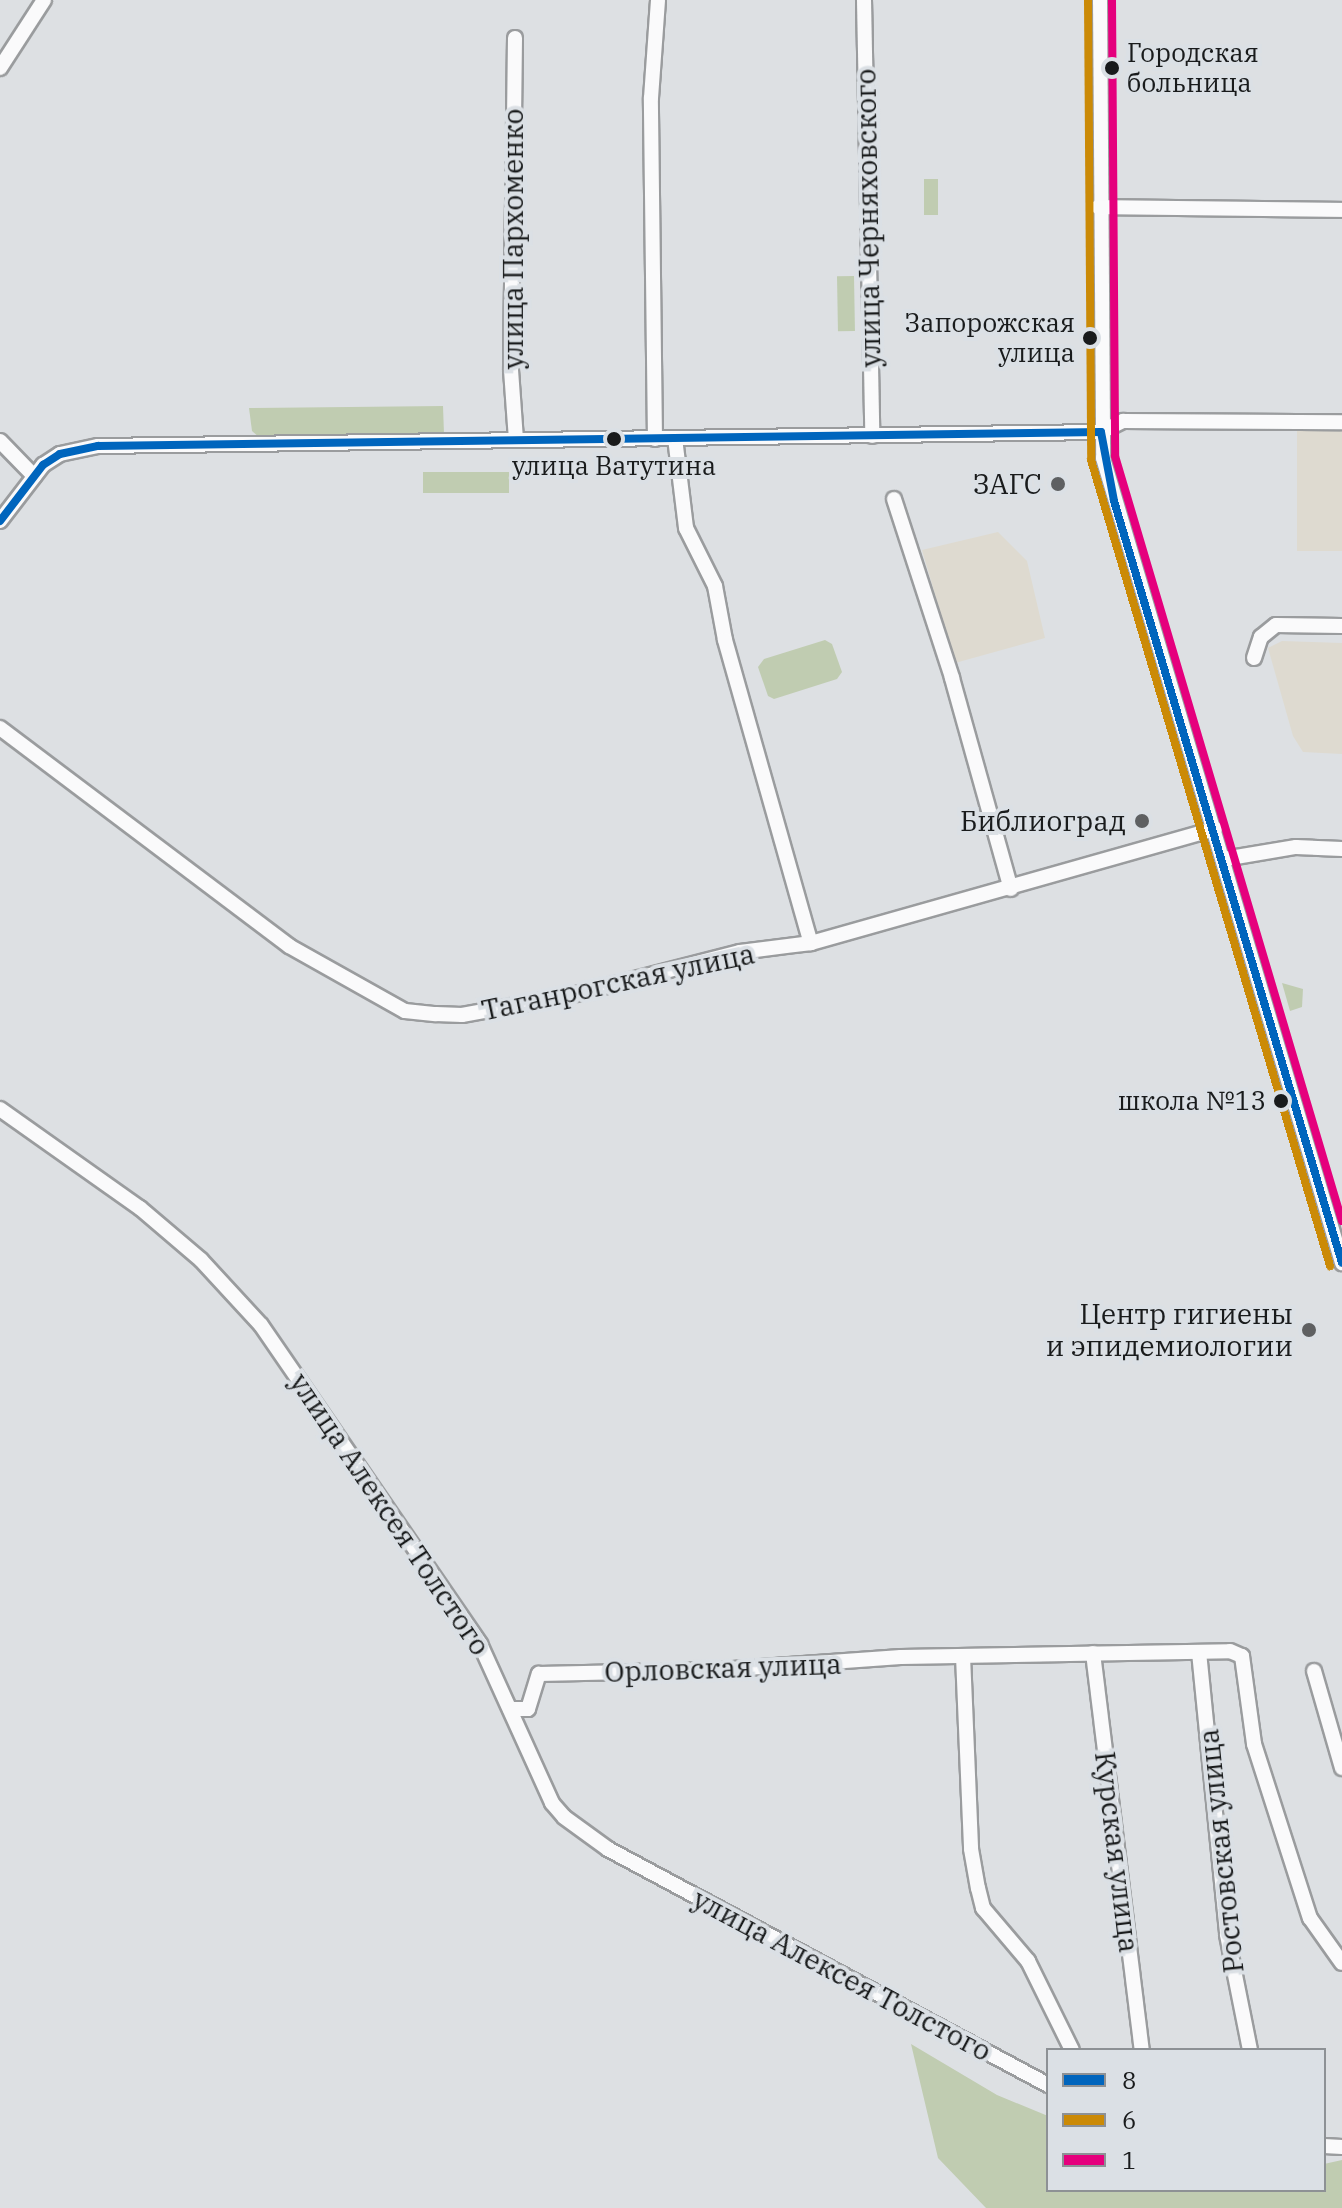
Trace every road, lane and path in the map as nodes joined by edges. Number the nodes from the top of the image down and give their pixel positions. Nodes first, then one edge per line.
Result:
1 (44, 0) edge
2 (658, 0) edge
3 (864, 0) edge
4 (1100, 0) edge
5 (515, 38) dead end
6 (0, 68) edge
7 (1098, 207) junction
8 (1342, 210) edge
9 (1342, 422) edge
10 (1101, 432) junction
11 (872, 436) junction
12 (675, 438) junction
13 (655, 439) junction
14 (516, 440) junction
15 (0, 441) edge
16 (34, 476) junction
17 (894, 499) dead end
18 (0, 521) edge
19 (1342, 626) edge
20 (1254, 658) dead end
21 (0, 728) edge
22 (1215, 829) junction
23 (1342, 849) edge
24 (1224, 859) junction
25 (1011, 889) junction
26 (811, 943) junction
27 (0, 1109) edge
28 (1342, 1263) edge
29 (1199, 1652) junction
30 (1093, 1653) junction
31 (963, 1656) junction
32 (1314, 1671) dead end
33 (510, 1709) junction
34 (1342, 1768) edge
35 (1342, 1963) edge
36 (1071, 2048) edge
37 (1142, 2048) edge
38 (1250, 2048) edge
39 (1046, 2084) edge

1 - 6 street
2 - 13 street
3 - 11 street, улица Черняховского
4 - 7 street
5 - 14 street, улица Пархоменко
7 - 8 street
7 - 10 street
9 - 10 street
10 - 11 street
10 - 22 street
11 - 12 street
12 - 13 street
12 - 26 street
13 - 14 street
14 - 16 street
15 - 16 street
16 - 18 street
17 - 25 street
19 - 20 street
21 - 26 street, Таганрогская улица
22 - 24 street
22 - 25 street, Таганрогская улица
23 - 24 street
24 - 28 street
25 - 26 street, Таганрогская улица
27 - 33 street, улица Алексея Толстого
29 - 30 street, Орловская улица
29 - 35 street, Орловская улица
29 - 38 street, Ростовская улица
30 - 31 street, Орловская улица
30 - 37 street, Курская улица
31 - 33 street, Орловская улица
31 - 36 street
32 - 34 street
33 - 39 street, улица Алексея Толстого

